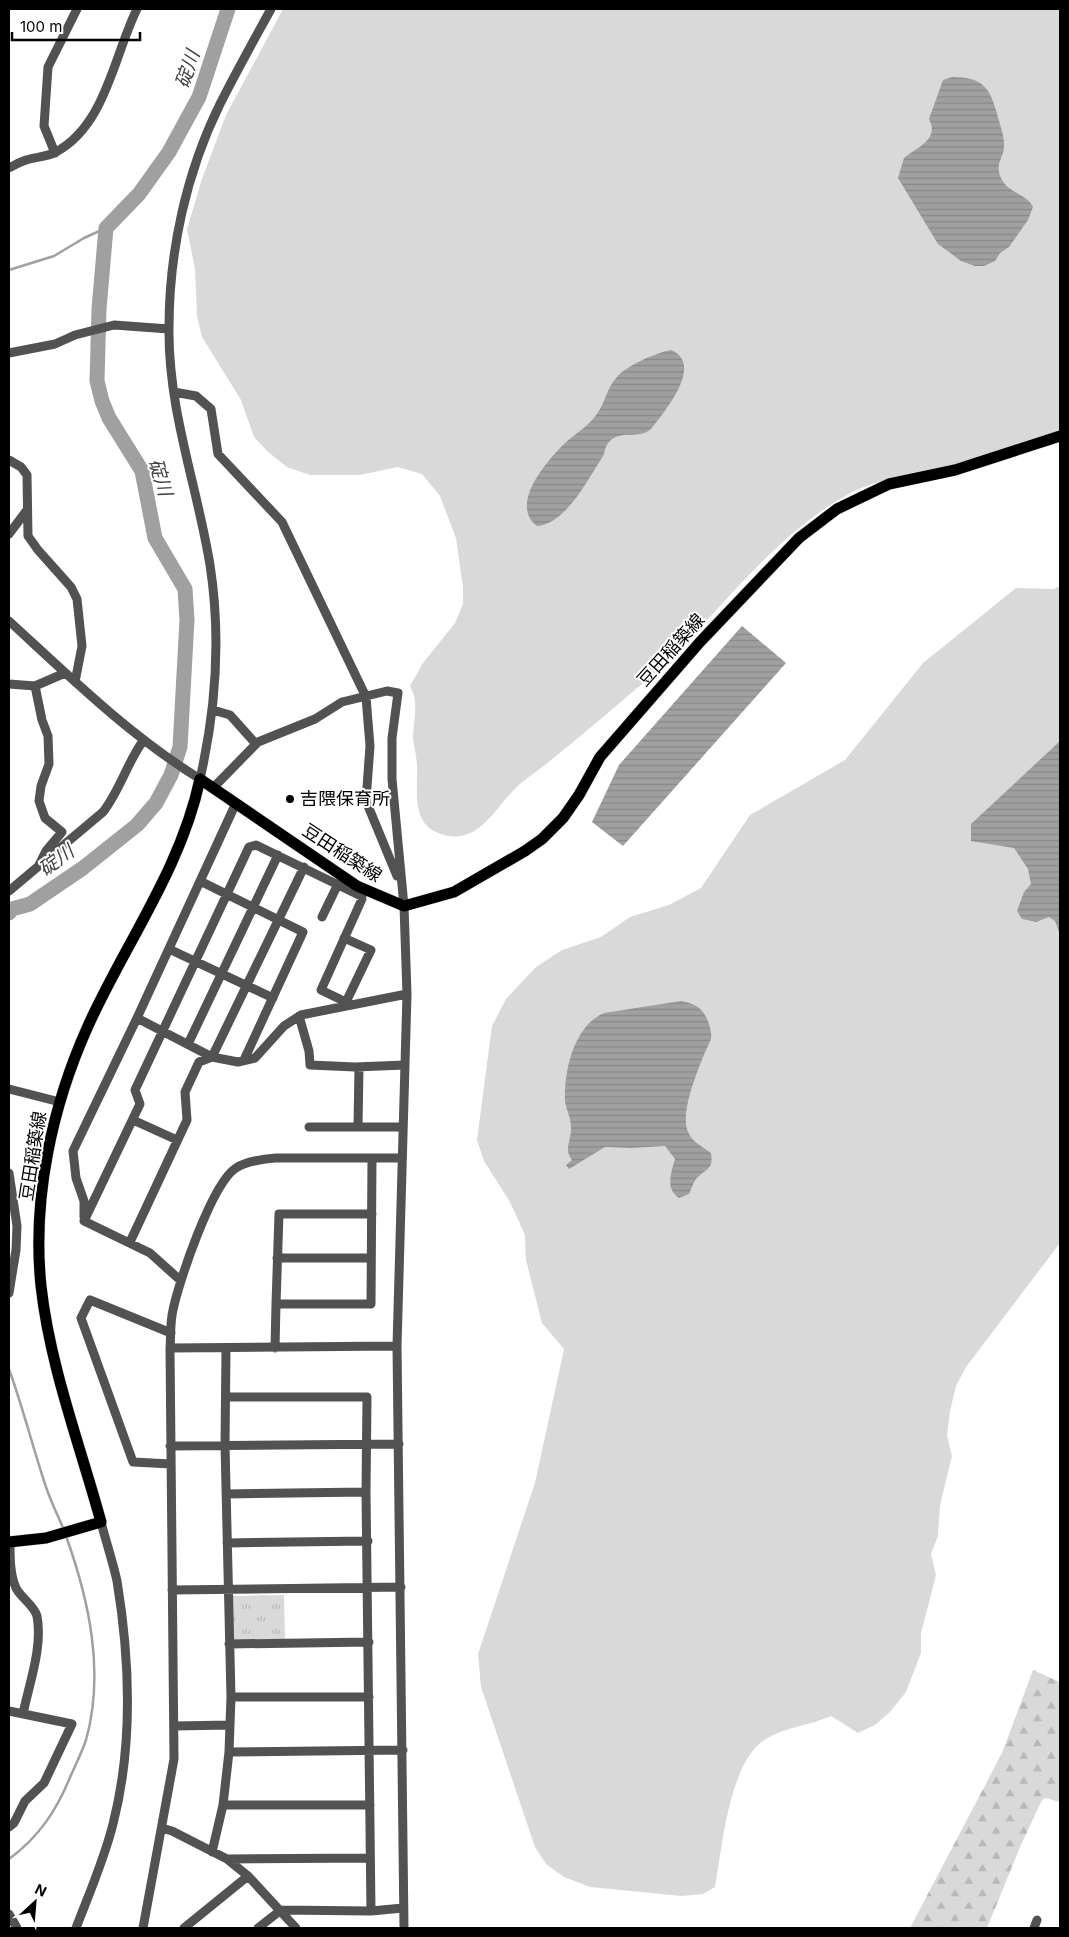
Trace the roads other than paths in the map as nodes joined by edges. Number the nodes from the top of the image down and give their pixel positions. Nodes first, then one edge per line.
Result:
1 (77, 9) edge
2 (137, 9) edge
3 (272, 9) edge
4 (55, 153) junction
5 (9, 168) edge
6 (169, 329) junction
7 (9, 353) edge
8 (174, 392) junction
9 (1060, 436) edge
10 (9, 460) edge
11 (28, 509) junction
12 (9, 534) edge
13 (9, 621) edge
14 (65, 672) junction
15 (75, 682) junction
16 (9, 684) edge
17 (35, 686) junction
18 (366, 697) junction
19 (213, 710) junction
20 (144, 741) junction
21 (256, 744) junction
22 (200, 779) junction
23 (213, 788) junction
24 (236, 803) junction
25 (278, 855) junction
26 (39, 866) junction
27 (304, 867) junction
28 (200, 881) junction
29 (338, 884) junction
30 (402, 886) junction
31 (9, 891) edge
32 (364, 893) junction
33 (227, 895) junction
34 (404, 906) junction
35 (253, 907) junction
36 (322, 917) dead end
37 (279, 920) junction
38 (344, 938) junction
39 (169, 949) junction
40 (196, 962) junction
41 (221, 974) junction
42 (247, 987) junction
43 (408, 994) junction
44 (273, 998) junction
45 (349, 1003) junction
46 (299, 1016) junction
47 (137, 1018) junction
48 (163, 1031) junction
49 (188, 1044) junction
50 (212, 1057) junction
51 (244, 1060) junction
52 (405, 1065) junction
53 (359, 1067) junction
54 (9, 1089) edge
55 (60, 1102) junction
56 (134, 1120) junction
57 (358, 1126) junction
58 (309, 1127) dead end
59 (403, 1127) junction
60 (177, 1140) junction
61 (372, 1158) junction
62 (402, 1158) junction
63 (9, 1173) edge
64 (372, 1214) junction
65 (84, 1221) junction
66 (130, 1242) junction
67 (277, 1258) junction
68 (371, 1258) junction
69 (180, 1280) junction
70 (9, 1293) edge
71 (276, 1304) junction
72 (171, 1333) junction
73 (398, 1346) junction
74 (170, 1348) junction
75 (226, 1348) junction
76 (275, 1348) junction
77 (226, 1397) junction
78 (367, 1444) junction
79 (399, 1444) junction
80 (225, 1445) junction
81 (170, 1446) junction
82 (171, 1464) junction
83 (366, 1492) junction
84 (226, 1494) junction
85 (101, 1522) junction
86 (368, 1541) junction
87 (11, 1543) edge
88 (227, 1543) junction
89 (400, 1588) junction
90 (368, 1589) junction
91 (172, 1590) junction
92 (228, 1590) junction
93 (369, 1642) junction
94 (229, 1644) junction
95 (369, 1697) junction
96 (231, 1698) junction
97 (9, 1711) edge
98 (23, 1714) junction
99 (230, 1725) junction
100 (174, 1726) junction
101 (369, 1750) junction
102 (403, 1750) junction
103 (229, 1752) junction
104 (223, 1805) junction
105 (370, 1805) junction
106 (9, 1827) edge
107 (162, 1828) junction
108 (212, 1852) junction
109 (370, 1858) junction
110 (227, 1859) junction
111 (248, 1876) junction
112 (403, 1908) junction
113 (281, 1910) junction
114 (371, 1911) junction
115 (9, 1914) edge
116 (17, 1928) edge
117 (76, 1928) edge
118 (143, 1928) edge
119 (184, 1928) edge
120 (258, 1928) edge
121 (296, 1928) edge
122 (404, 1928) edge

1 - 4 street
2 - 4 street
3 - 6 street
4 - 5 street
6 - 7 street
6 - 8 street
8 - 18 street
8 - 19 street
9 - 34 main road, 豆田稲築線
10 - 11 street
11 - 12 street
11 - 15 street
13 - 14 street
14 - 15 street
14 - 17 street
15 - 20 street
16 - 17 street
17 - 26 street
18 - 21 street
18 - 30 street
18 - 30 street
19 - 21 street
19 - 22 street
20 - 22 street
20 - 26 street
21 - 23 street
22 - 23 main road, 豆田稲築線
22 - 55 main road, 豆田稲築線
23 - 24 main road, 豆田稲築線
24 - 28 street
24 - 32 main road, 豆田稲築線
25 - 27 street
25 - 33 street
25 - 35 street
26 - 31 street
27 - 29 street
27 - 37 street
28 - 33 street
28 - 39 street
29 - 32 street
29 - 36 street
30 - 34 street
32 - 34 main road, 豆田稲築線
32 - 38 street
33 - 35 street
33 - 40 street
34 - 43 street
35 - 37 street
35 - 41 street
37 - 42 street
37 - 44 street
38 - 45 street
38 - 45 street
39 - 40 street
39 - 47 street
40 - 41 street
40 - 48 street
41 - 42 street
41 - 49 street
42 - 44 street
42 - 50 street
43 - 45 street
43 - 52 street
44 - 51 street
45 - 46 street
46 - 51 street
46 - 53 street
47 - 48 street
47 - 65 street
48 - 49 street
48 - 56 street
49 - 50 street
50 - 51 street
50 - 60 street
52 - 53 street
52 - 59 street
53 - 57 street
54 - 55 street
55 - 85 main road, 豆田稲築線
56 - 60 street
56 - 65 street
57 - 58 street
57 - 59 street
59 - 62 street
60 - 66 street
61 - 62 street
61 - 64 street
61 - 69 street
62 - 73 street
63 - 70 street
64 - 67 street
64 - 68 street
65 - 66 street
66 - 69 street
67 - 68 street
67 - 71 street
68 - 71 street
69 - 72 street
71 - 76 street
72 - 74 street
72 - 82 street
73 - 76 street
73 - 79 street
74 - 75 street
74 - 81 street
75 - 76 street
75 - 77 street
77 - 78 street
77 - 80 street
78 - 79 street
78 - 80 street
78 - 83 street
79 - 89 street
80 - 81 street
80 - 84 street
81 - 82 street
82 - 91 street
83 - 84 street
83 - 86 street
84 - 88 street
85 - 87 main road
85 - 117 street
86 - 88 street
86 - 90 street
87 - 98 street
88 - 92 street
89 - 90 street
89 - 102 street
90 - 92 street
90 - 93 street
91 - 92 street
91 - 100 street
92 - 94 street
93 - 94 street
93 - 95 street
94 - 96 street
95 - 96 street
95 - 101 street
96 - 99 street
97 - 98 street
98 - 106 street
99 - 100 street
99 - 103 street
100 - 107 street
101 - 102 street
101 - 103 street
101 - 105 street
102 - 112 street
103 - 104 street
104 - 105 street
104 - 108 street
105 - 109 street
107 - 108 street
107 - 118 street
108 - 110 street
109 - 110 street
109 - 114 street
110 - 111 street
111 - 113 street
111 - 119 street
112 - 114 street
112 - 122 street
113 - 114 street
113 - 120 street
113 - 121 street
115 - 116 street

